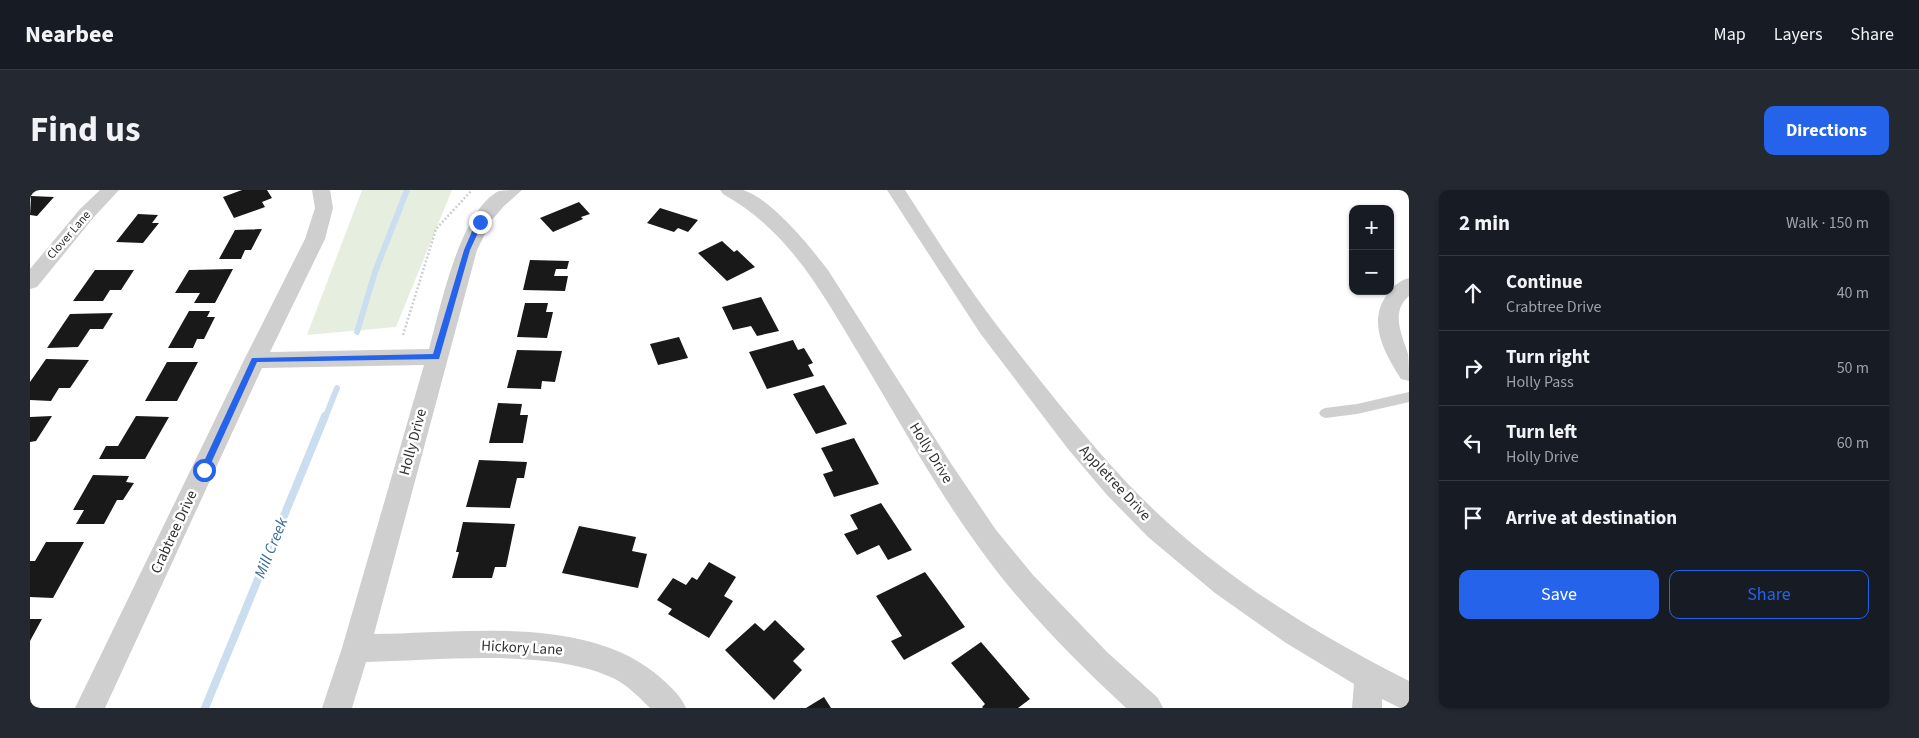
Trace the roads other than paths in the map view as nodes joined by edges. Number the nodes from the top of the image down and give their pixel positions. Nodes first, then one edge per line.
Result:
1 (110, 190) edge
2 (321, 190) edge
3 (513, 190) edge
4 (729, 190) edge
5 (896, 190) edge
6 (30, 282) edge
7 (1409, 285) edge
8 (436, 357) junction
9 (255, 360) junction
10 (1409, 373) edge
11 (1409, 397) edge
12 (1325, 413) dead end
13 (356, 648) junction
14 (1369, 677) junction
15 (1409, 697) edge
16 (90, 708) edge
17 (337, 708) edge
18 (671, 708) edge
19 (1148, 708) edge
20 (1367, 708) edge

1 - 6 street, Clover Lane
2 - 9 street, Crabtree Drive
3 - 8 street, Holly Drive
4 - 19 street, Holly Drive
5 - 14 street, Appletree Drive
7 - 10 street
8 - 9 street
8 - 13 street, Holly Drive
9 - 16 street, Crabtree Drive
11 - 12 lane
13 - 17 street, Holly Drive
13 - 18 street, Hickory Lane
14 - 15 street, Appletree Drive
14 - 20 street

